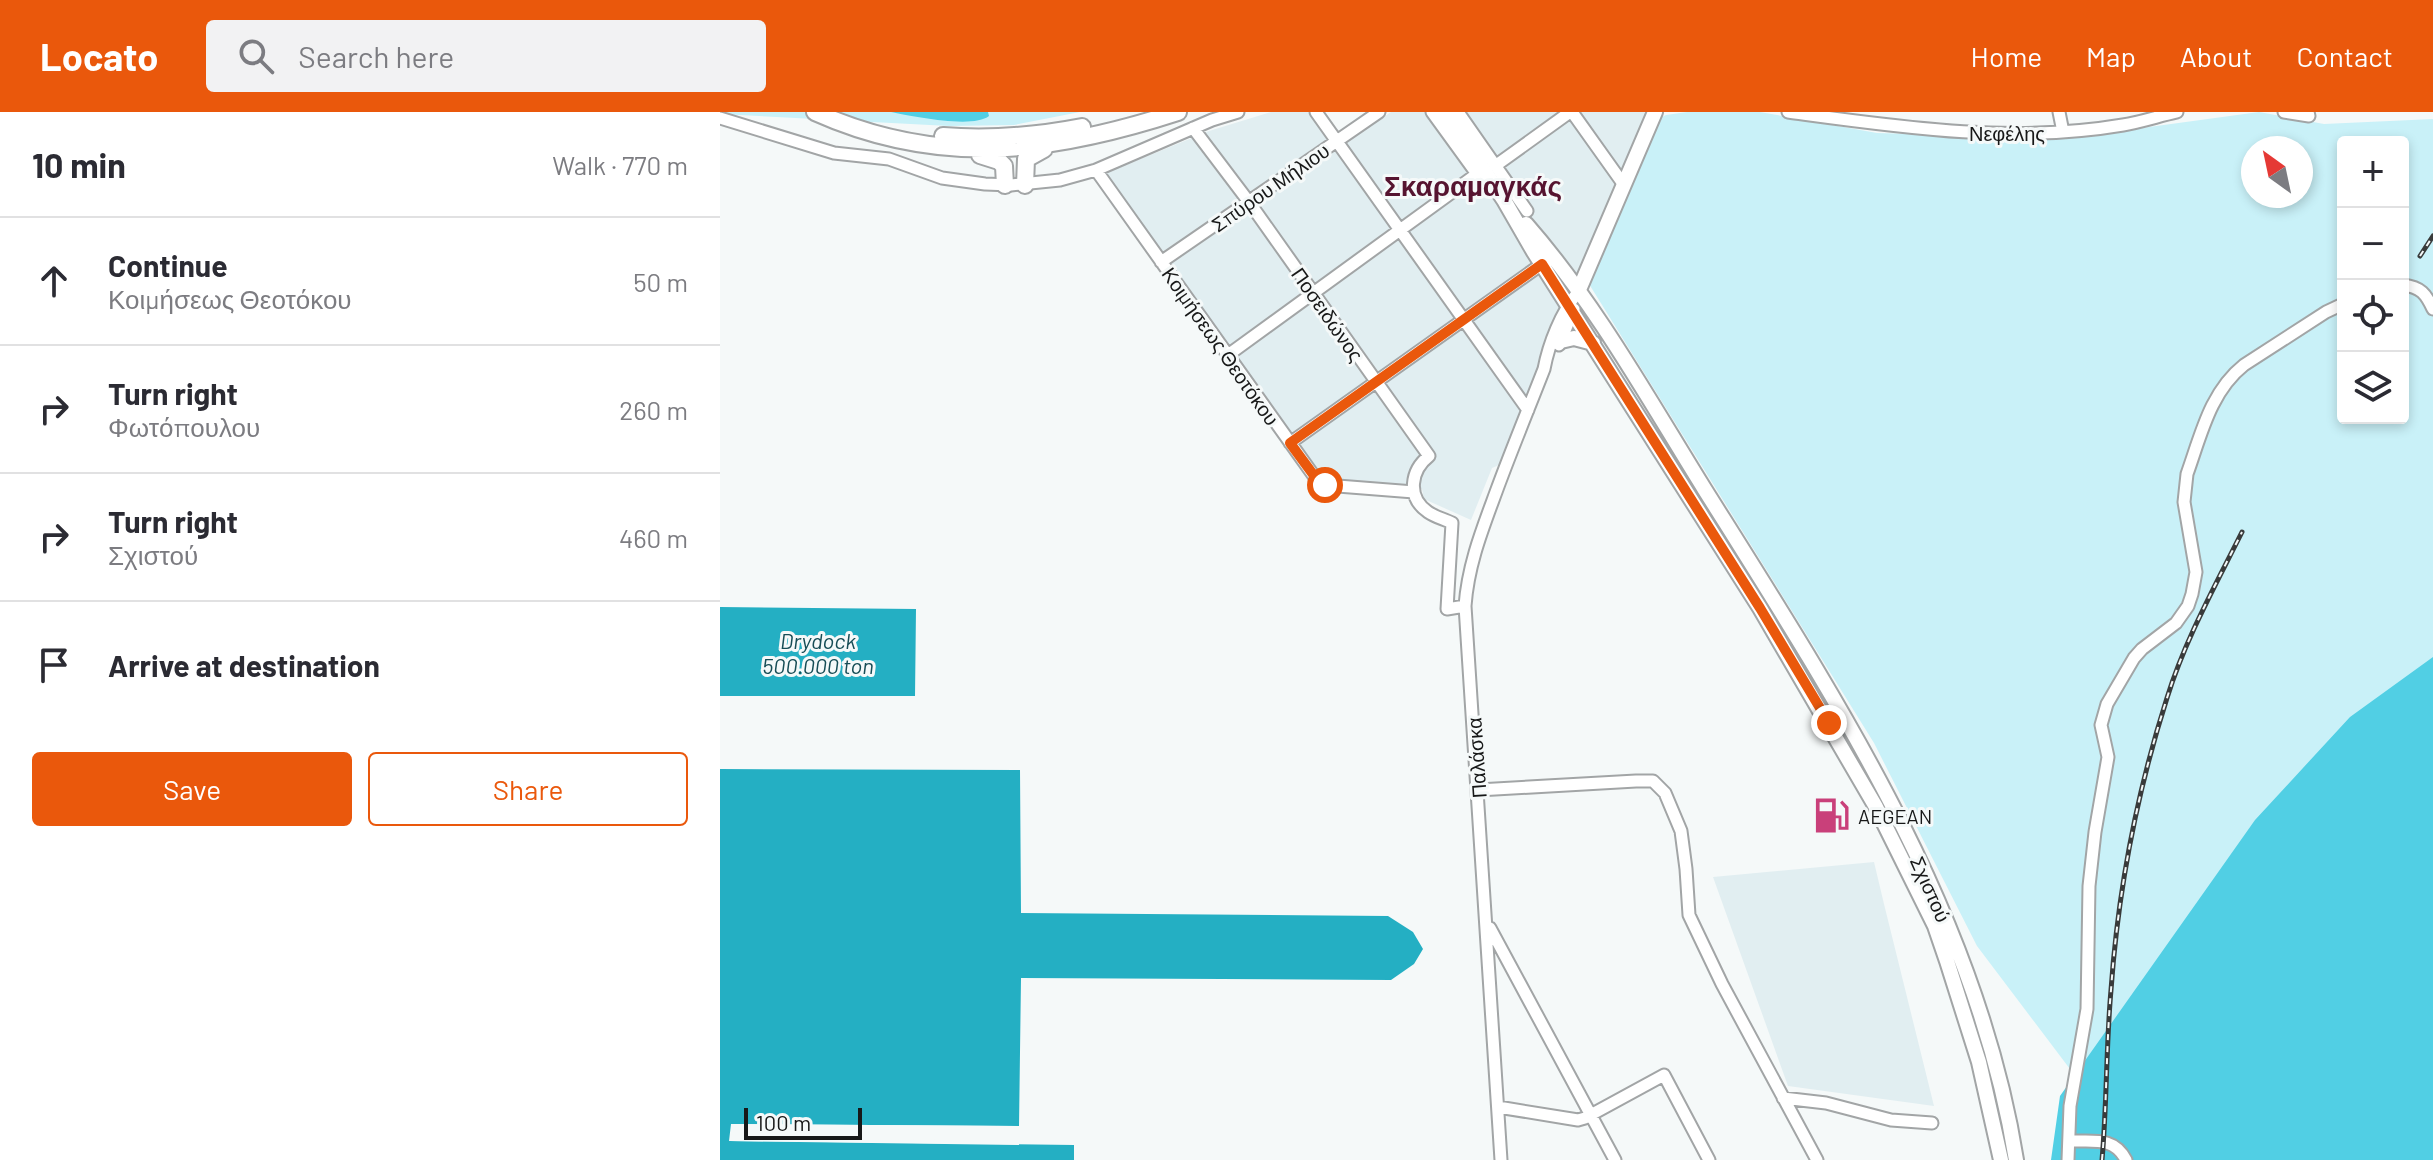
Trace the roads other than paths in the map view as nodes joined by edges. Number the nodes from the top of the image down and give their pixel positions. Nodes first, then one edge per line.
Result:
1 (815, 112) edge
2 (839, 112) edge
3 (1142, 112) edge
4 (1178, 112) edge
5 (1238, 112) edge
6 (1316, 112) edge
7 (1379, 112) edge
8 (1432, 112) edge
9 (1445, 112) edge
10 (1458, 112) edge
11 (1571, 112) edge
12 (1655, 112) edge
13 (1788, 112) edge
14 (2059, 112) edge
15 (2177, 112) edge
16 (2284, 112) edge
17 (2308, 114) edge
18 (720, 118) edge
19 (1868, 118) edge
20 (1193, 128) junction
21 (2063, 132) junction
22 (1337, 141) junction
23 (1059, 143) junction
24 (963, 149) junction
25 (1495, 166) junction
26 (1096, 170) junction
27 (1477, 174) junction
28 (1005, 185) junction
29 (1025, 185) junction
30 (1624, 185) junction
31 (1249, 202) junction
32 (1527, 211) joint
33 (1400, 230) junction
34 (1540, 253) junction
35 (1593, 258) junction
36 (1161, 262) junction
37 (1559, 266) junction
38 (2409, 287) edge
39 (1313, 292) junction
40 (1573, 303) junction
41 (2337, 307) edge
42 (2433, 309) edge
43 (1463, 319) junction
44 (1561, 341) junction
45 (1593, 343) junction
46 (1228, 355) junction
47 (1544, 369) junction
48 (1376, 381) junction
49 (1528, 410) junction
50 (1290, 443) junction
51 (1414, 492) junction
52 (1465, 606) junction
53 (1478, 790) junction
54 (1487, 922) junction
55 (1783, 1098) junction
56 (1498, 1107) junction
57 (1591, 1115) junction
58 (1932, 1123) dead end
59 (2069, 1141) junction
60 (1501, 1160) edge
61 (1615, 1160) edge
62 (1709, 1160) edge
63 (1817, 1160) edge
64 (2001, 1160) edge
65 (2016, 1160) edge
66 (2068, 1160) edge
67 (2126, 1160) edge

1 - 24 highway
2 - 3 highway
4 - 23 highway
5 - 20 street
6 - 22 street
7 - 22 street, Σπύρου Μήλιου
8 - 27 street
9 - 34 main road, Σχιστού
10 - 25 street
11 - 25 street
11 - 30 street
12 - 30 main road
13 - 19 street, Νεφέλης
14 - 21 street
15 - 21 street, Νεφέλης
16 - 17 street
18 - 28 street
19 - 21 street, Νεφέλης
20 - 26 street
20 - 31 street, Ποσειδώνος
22 - 31 street, Σπύρου Μήλιου
22 - 33 street
23 - 24 highway
23 - 29 highway
24 - 28 highway
25 - 32 street
26 - 29 street
26 - 36 street, Κοιμήσεως Θεοτόκου
27 - 33 street
27 - 34 main road
28 - 29 street
30 - 35 main road
31 - 36 street, Σπύρου Μήλιου
31 - 39 street, Ποσειδώνος
32 - 34 main road
33 - 39 street
33 - 43 street
34 - 37 main road, Σχιστού
34 - 40 main road, Σχιστού
34 - 43 street
35 - 37 main road
35 - 40 main road
36 - 46 street, Κοιμήσεως Θεοτόκου
37 - 40 main road, Σχιστού
38 - 42 street
39 - 46 street
39 - 48 street, Ποσειδώνος
40 - 44 street, Παλάσκα
40 - 45 main road, Σχιστού
40 - 47 street, Παλάσκα
40 - 65 main road, Σχιστού
41 - 59 street
43 - 48 street
43 - 49 street
44 - 45 main road
44 - 47 street, Παλάσκα
45 - 64 main road, Σχιστού
46 - 50 street, Κοιμήσεως Θεοτόκου
47 - 49 street, Παλάσκα
48 - 50 street
48 - 51 street, Ποσειδώνος
49 - 52 street, Παλάσκα
50 - 51 street, Κοιμήσεως Θεοτόκου
51 - 52 street
52 - 53 street, Παλάσκα
53 - 54 street, Παλάσκα
53 - 55 street
54 - 56 street, Παλάσκα
54 - 57 street
55 - 58 street
55 - 63 street
56 - 57 street
56 - 60 street, Παλάσκα
57 - 61 street
57 - 62 street
59 - 66 street
59 - 67 street

